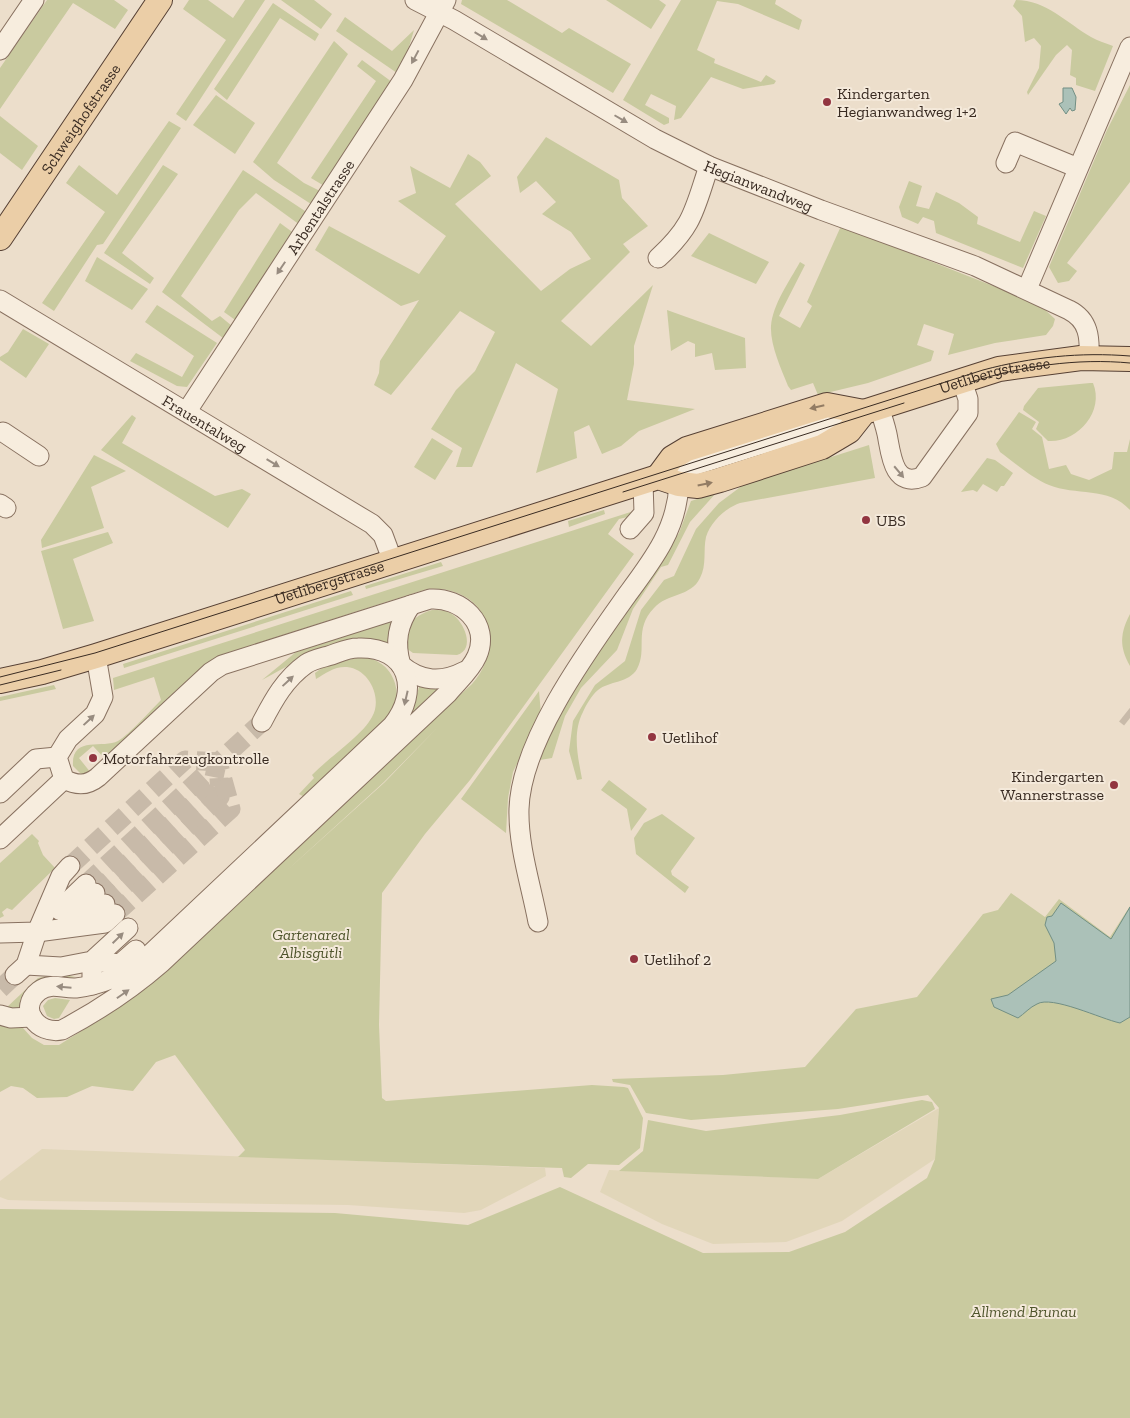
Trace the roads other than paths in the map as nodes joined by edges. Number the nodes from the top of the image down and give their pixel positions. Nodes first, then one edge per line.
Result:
1 (34, 0) edge
2 (160, 0) edge
3 (415, 0) edge
4 (442, 7) edge
5 (1130, 47) edge
6 (0, 50) edge
7 (1006, 163) dead end
8 (709, 166) junction
9 (1078, 168) junction
10 (0, 238) edge
11 (658, 258) dead end
12 (1027, 290) junction
13 (0, 300) edge
14 (1089, 358) junction
15 (1130, 359) edge
16 (962, 381) junction
17 (187, 410) junction
18 (872, 410) junction
19 (1, 433) edge
20 (39, 456) dead end
21 (660, 481) junction
22 (630, 529) dead end
23 (393, 562) junction
24 (411, 605) junction
25 (96, 656) junction
26 (401, 665) junction
27 (467, 670) junction
28 (0, 681) edge
29 (262, 722) tunnel mouth
30 (58, 757) junction
31 (64, 780) junction
32 (0, 793) edge
33 (304, 809) junction
34 (0, 840) edge
35 (92, 889) junction
36 (538, 922) dead end
37 (128, 928) tunnel mouth
38 (37, 932) junction
39 (0, 934) edge
40 (92, 961) junction
41 (92, 985) junction
42 (0, 1015) edge
43 (32, 1017) junction

1 - 6 street
2 - 10 main road, Schweighofstrasse
3 - 4 street, Hegianwandweg
4 -> 8 street, Hegianwandweg
4 -> 17 street, Arbentalstrasse
5 - 9 street
7 - 9 street
8 - 11 street
8 - 12 street, Hegianwandweg
9 - 12 street
12 - 14 street, Hegianwandweg
13 - 17 street, Frauentalweg
14 - 15 main road, Uetlibergstrasse
14 - 16 main road, Uetlibergstrasse
16 - 18 main road, Uetlibergstrasse
18 -> 16 street
17 -> 23 street, Frauentalweg
21 -> 18 main road, Uetlibergstrasse
18 - 21 main road, Uetlibergstrasse
19 - 20 street
21 - 22 street
21 - 23 main road, Uetlibergstrasse
21 - 36 street
23 - 25 main road, Uetlibergstrasse
24 - 26 street
24 - 27 street
24 - 31 street
25 - 28 main road, Uetlibergstrasse
30 -> 25 street
26 - 27 street
29 -> 26 street
26 -> 33 street
43 -> 27 street
30 - 31 street
30 - 32 street
31 - 34 street
33 - 40 street
33 - 41 street
35 - 38 street
35 - 38 street
35 - 38 street
40 -> 37 street
38 - 39 street
38 - 40 street
40 - 41 street
41 -> 43 street
42 - 43 street

